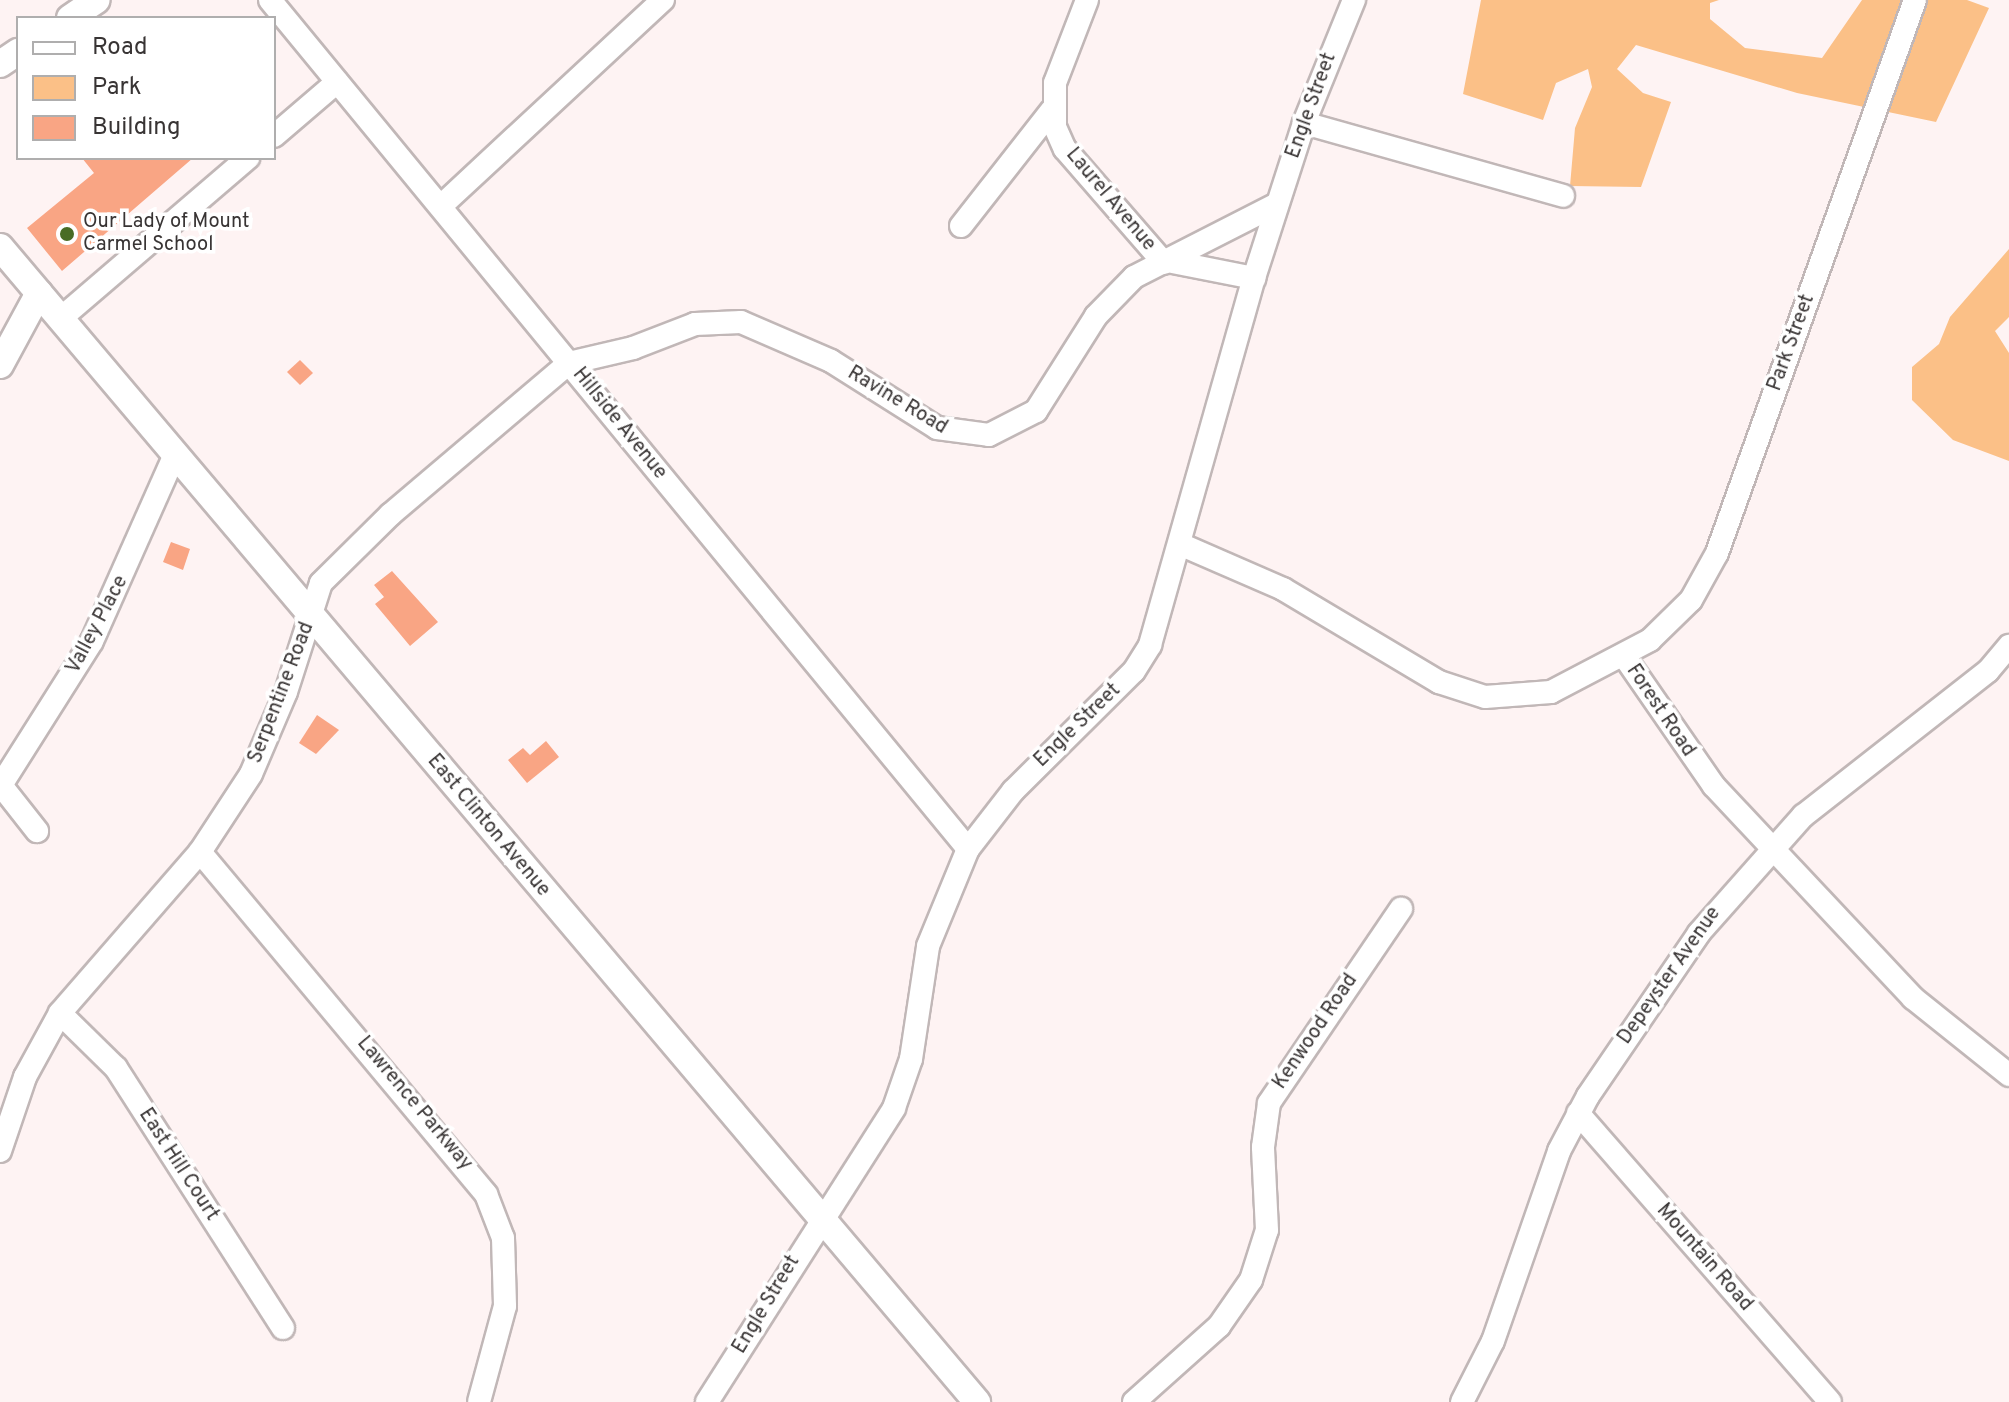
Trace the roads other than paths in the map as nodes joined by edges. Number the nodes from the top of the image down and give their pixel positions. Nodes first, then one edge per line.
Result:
1 (97, 0) edge
2 (270, 0) edge
3 (663, 0) edge
4 (1087, 0) edge
5 (1354, 0) edge
6 (1915, 0) edge
7 (73, 16) edge
8 (337, 82) junction
9 (1052, 110) junction
10 (1304, 123) junction
11 (276, 134) edge
12 (246, 160) edge
13 (1563, 196) dead end
14 (1277, 204) junction
15 (441, 206) junction
16 (961, 226) dead end
17 (0, 247) edge
18 (1164, 263) junction
19 (1254, 278) junction
20 (39, 293) junction
21 (60, 319) junction
22 (569, 363) junction
23 (0, 365) edge
24 (175, 455) junction
25 (1182, 545) junction
26 (311, 615) junction
27 (2009, 646) edge
28 (1624, 656) junction
29 (1, 785) edge
30 (37, 831) dead end
31 (1772, 845) junction
32 (968, 849) junction
33 (200, 852) junction
34 (1401, 909) dead end
35 (60, 1013) junction
36 (2009, 1075) edge
37 (1578, 1113) junction
38 (0, 1151) edge
39 (818, 1219) junction
40 (283, 1328) dead end
41 (479, 1402) edge
42 (707, 1402) edge
43 (977, 1402) edge
44 (1134, 1402) edge
45 (1462, 1402) edge
46 (1830, 1402) edge

1 - 7 main road
2 - 8 street, Hillside Avenue
3 - 15 street
4 - 9 street, Laurel Avenue
5 - 10 street, Engle Street
6 - 28 street, Park Street
8 - 11 street
8 - 15 street, Hillside Avenue
9 - 16 street
9 - 18 street, Laurel Avenue
10 - 13 street
10 - 14 street, Engle Street
12 - 21 street
14 - 18 street, Ravine Road
14 - 19 street, Engle Street
15 - 22 street, Hillside Avenue
17 - 20 main road, East Clinton Avenue
18 - 19 street
18 - 22 street, Ravine Road
19 - 25 street, Engle Street
20 - 21 main road, East Clinton Avenue
20 - 23 main road
21 - 24 main road, East Clinton Avenue
22 - 26 street, Serpentine Road
22 - 32 street, Hillside Avenue
24 - 26 main road, East Clinton Avenue
24 - 29 street, Valley Place
25 - 28 street, Forest Road
25 - 32 street, Engle Street
26 - 33 street, Serpentine Road
26 - 39 main road, East Clinton Avenue
27 - 31 street, Depeyster Avenue
28 - 31 street, Forest Road
29 - 30 street
31 - 36 street, Forest Road
31 - 37 street, Depeyster Avenue
32 - 39 street, Engle Street
33 - 35 street, Serpentine Road
33 - 41 street, Lawrence Parkway
34 - 44 street, Kenwood Road
35 - 38 street, Serpentine Road
35 - 40 street, East Hill Court
37 - 45 street, Depeyster Avenue
37 - 46 street, Mountain Road
39 - 42 street, Engle Street
39 - 43 main road, East Clinton Avenue

